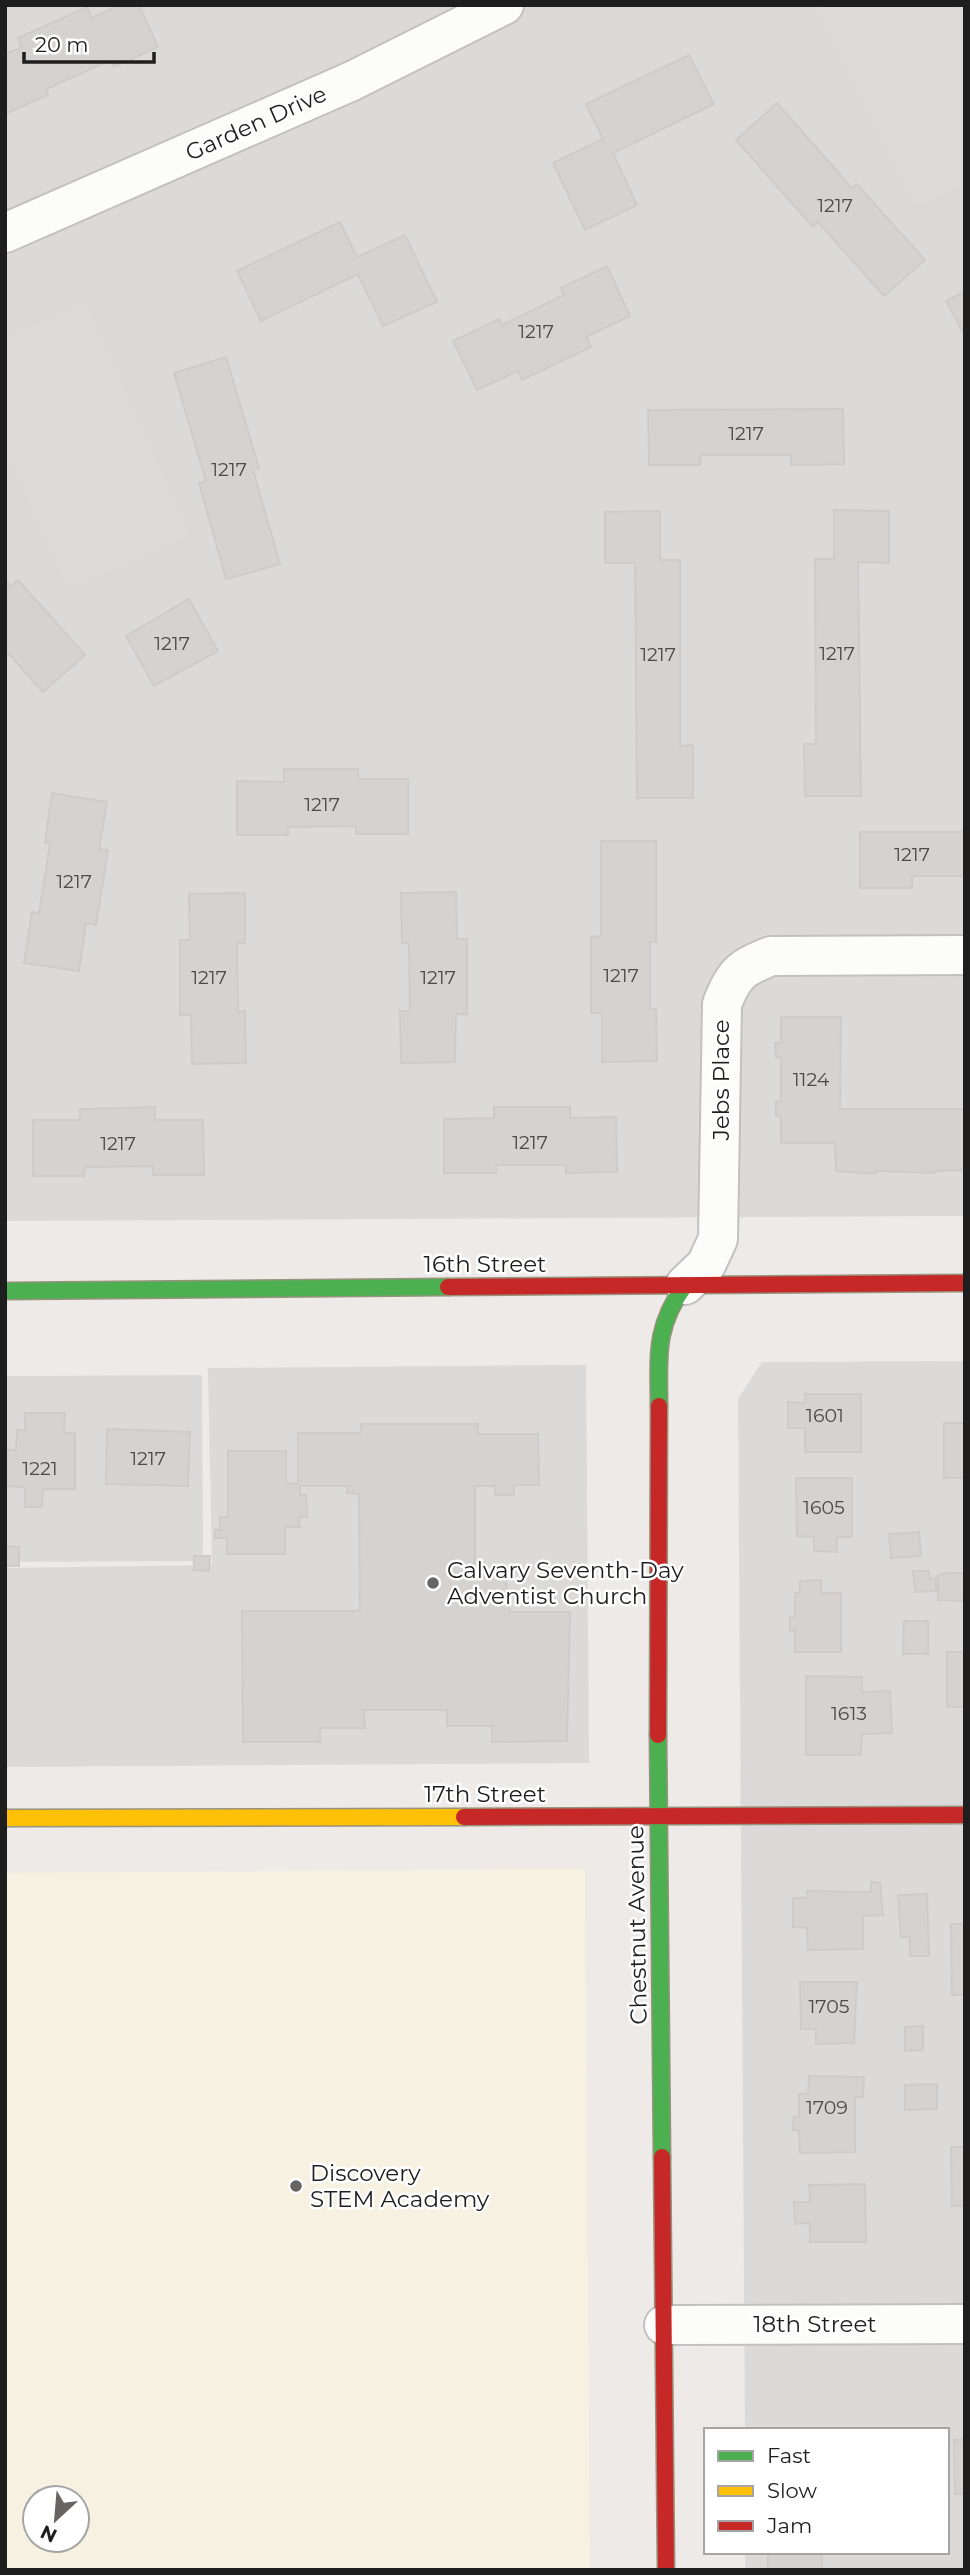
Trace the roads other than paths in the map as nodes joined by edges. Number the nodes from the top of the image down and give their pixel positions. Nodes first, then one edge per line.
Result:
1 (504, 5) edge
2 (5, 233) edge
3 (965, 955) edge
4 (965, 1283) edge
5 (685, 1285) junction
6 (5, 1291) edge
7 (965, 1815) edge
8 (658, 1817) junction
9 (5, 1818) edge
10 (965, 2324) edge
11 (664, 2325) junction
12 (666, 2570) edge

1 - 2 street, Garden Drive
3 - 5 street, Jebs Place
4 - 5 street, 16th Street
5 - 6 street, 16th Street
5 - 8 street, Chestnut Avenue
7 - 8 street, 17th Street
8 - 9 street, 17th Street
8 - 11 street, Chestnut Avenue
10 - 11 street, 18th Street
11 - 12 street, Chestnut Avenue

